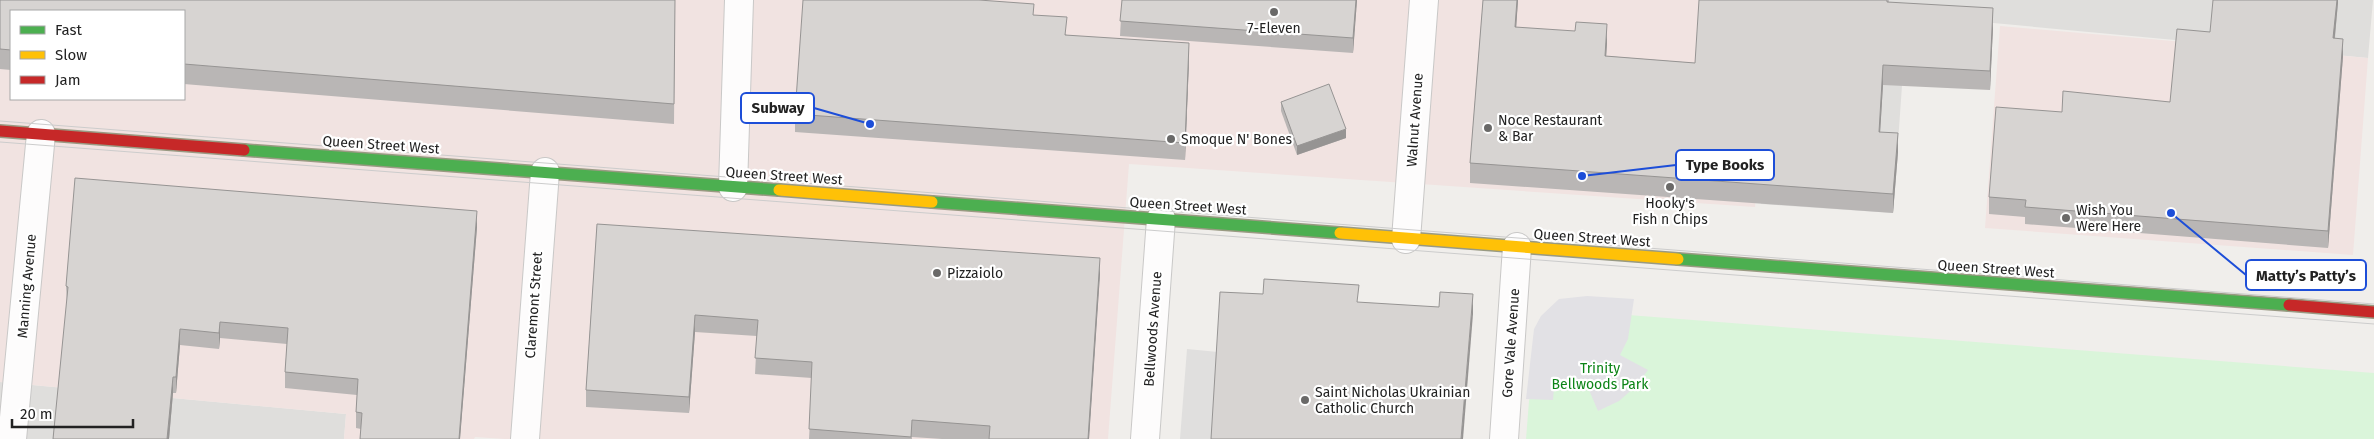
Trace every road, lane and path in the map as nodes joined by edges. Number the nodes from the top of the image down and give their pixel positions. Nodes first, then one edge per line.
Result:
1 (740, 0) edge
2 (1424, 0) edge
3 (0, 131) edge
4 (41, 134) junction
5 (545, 172) junction
6 (733, 187) junction
7 (1161, 219) junction
8 (1406, 239) junction
9 (1517, 247) junction
10 (2374, 312) edge
11 (12, 439) edge
12 (525, 439) edge
13 (1146, 439) edge
14 (1504, 439) edge

1 - 6 street
2 - 8 street, Walnut Avenue
3 - 4 main road, Queen Street West
4 - 5 main road, Queen Street West
4 - 11 street, Manning Avenue
5 - 6 main road, Queen Street West
5 - 12 street, Claremont Street
6 - 7 main road, Queen Street West
7 - 8 main road, Queen Street West
7 - 13 street, Bellwoods Avenue
8 - 9 main road, Queen Street West
9 - 10 main road, Queen Street West
9 - 14 street, Gore Vale Avenue

